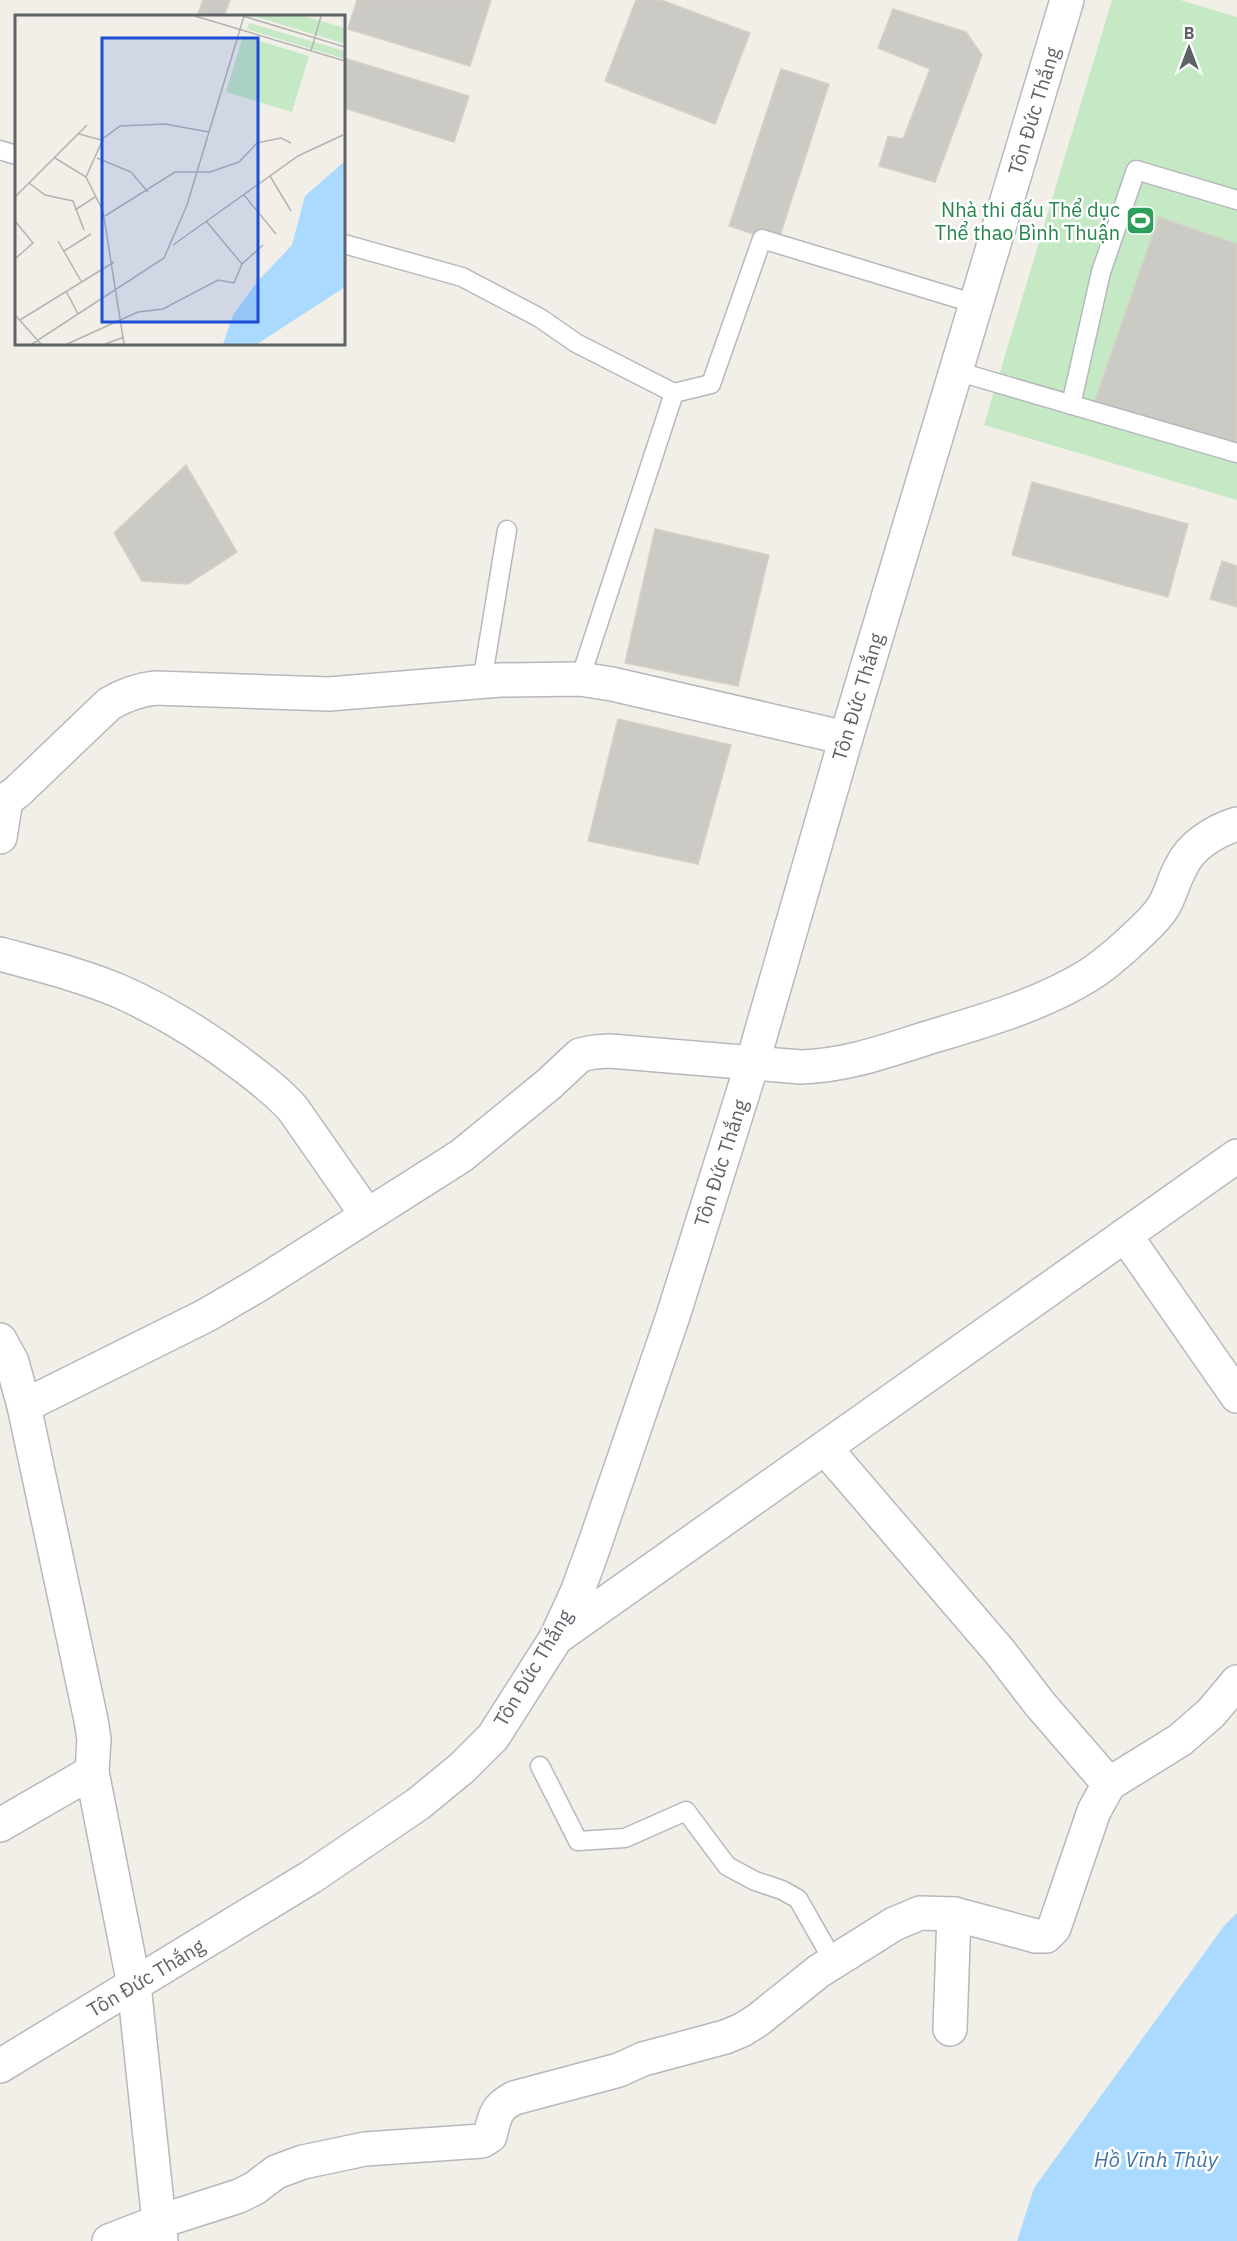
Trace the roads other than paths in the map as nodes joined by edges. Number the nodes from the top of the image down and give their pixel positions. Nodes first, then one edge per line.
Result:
1 (1067, 0) edge
2 (0, 150) edge
3 (15, 155) edge
4 (1237, 200) edge
5 (345, 244) edge
6 (976, 304) junction
7 (956, 371) junction
8 (674, 393) junction
9 (1071, 405) junction
10 (1237, 453) edge
11 (507, 530) dead end
12 (580, 679) junction
13 (482, 682) junction
14 (846, 738) junction
15 (3, 800) edge
16 (1237, 824) edge
17 (0, 837) edge
18 (0, 954) edge
19 (753, 1061) junction
20 (1237, 1156) edge
21 (367, 1215) junction
22 (1125, 1235) junction
23 (0, 1340) edge
24 (1237, 1396) edge
25 (24, 1406) junction
26 (825, 1448) junction
27 (556, 1638) junction
28 (1237, 1682) edge
29 (540, 1766) dead end
30 (92, 1772) junction
31 (1110, 1784) junction
32 (0, 1825) edge
33 (954, 1914) junction
34 (834, 1962) junction
35 (134, 1985) junction
36 (950, 2029) dead end
37 (0, 2066) edge
38 (160, 2231) edge
39 (109, 2241) edge

1 - 6 street, Tôn Đức Thắng
2 - 3 lane
4 - 9 lane
5 - 8 lane
6 - 7 street, Tôn Đức Thắng
6 - 8 lane
7 - 9 lane
7 - 14 street, Tôn Đức Thắng
8 - 12 lane
9 - 10 lane
11 - 13 lane
12 - 13 street
12 - 14 street
13 - 15 street
14 - 19 street, Tôn Đức Thắng
15 - 17 street
16 - 19 street
18 - 21 street
19 - 21 street
19 - 27 street, Tôn Đức Thắng
20 - 22 street
21 - 25 street
22 - 24 street
22 - 26 street
23 - 25 street
25 - 30 street
26 - 27 street
26 - 31 street
27 - 35 street, Tôn Đức Thắng
28 - 31 street
29 - 34 lane
30 - 32 street
30 - 35 street
31 - 33 street
33 - 34 street
33 - 36 street
34 - 38 street
35 - 37 street, Tôn Đức Thắng
35 - 38 street
38 - 39 street

